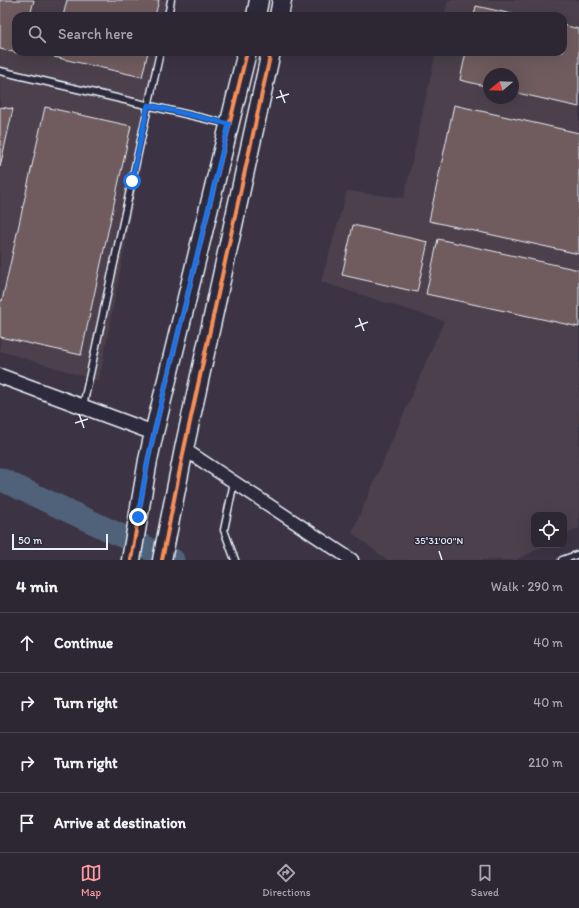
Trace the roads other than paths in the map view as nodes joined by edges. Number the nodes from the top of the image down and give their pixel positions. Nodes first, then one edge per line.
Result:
1 (171, 0) edge
2 (260, 0) edge
3 (282, 0) edge
4 (169, 12) edge
5 (257, 12) edge
6 (280, 12) edge
7 (159, 56) edge
8 (246, 56) edge
9 (270, 56) edge
10 (0, 71) edge
11 (148, 105) junction
12 (229, 124) junction
13 (0, 376) edge
14 (83, 407) junction
15 (154, 433) junction
16 (184, 449) junction
17 (234, 482) junction
18 (579, 554) edge
19 (130, 560) edge
20 (162, 560) edge
21 (235, 560) edge
22 (352, 560) edge
23 (562, 560) edge

1 - 4 lane
2 - 5 main road
3 - 6 main road
7 - 11 lane
8 - 12 main road
9 - 16 main road
10 - 11 lane
11 - 12 lane
11 - 14 lane
12 - 15 main road
13 - 14 street
14 - 15 street
15 - 19 main road
16 - 17 street
16 - 20 main road
17 - 21 lane
17 - 22 street
18 - 23 lane

